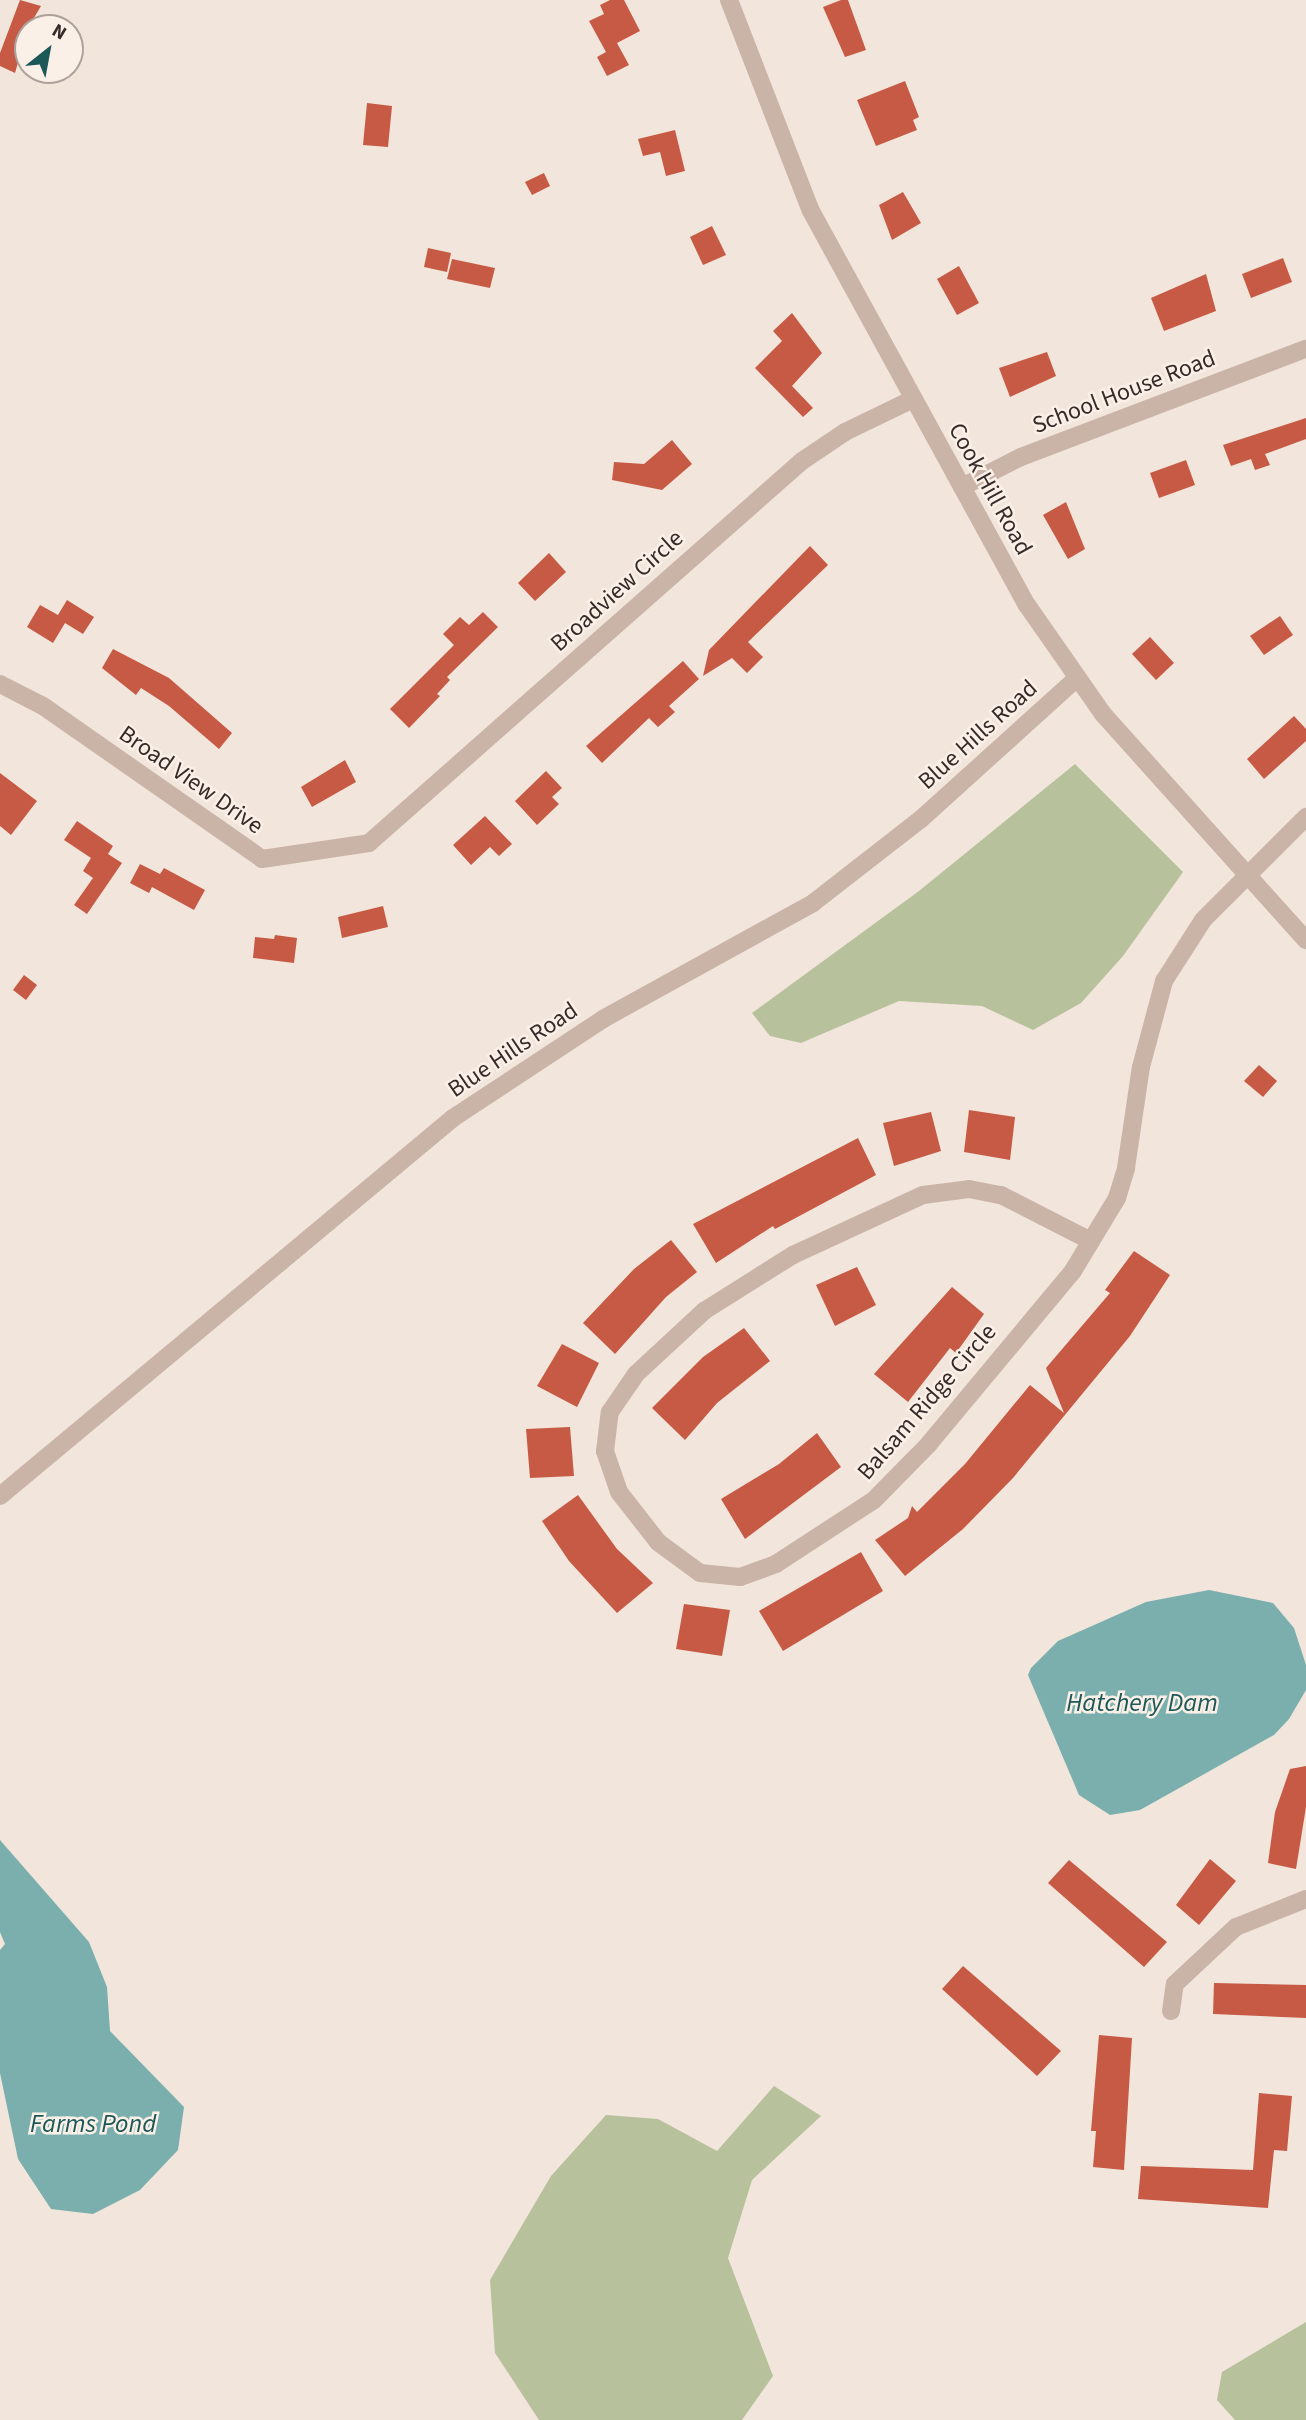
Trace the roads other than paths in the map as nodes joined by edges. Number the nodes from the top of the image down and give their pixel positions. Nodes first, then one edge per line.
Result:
1 (729, 0) edge
2 (1306, 349) edge
3 (914, 399) junction
4 (962, 487) junction
5 (1076, 680) junction
6 (0, 684) edge
7 (1306, 817) edge
8 (369, 843) joint
9 (1245, 876) junction
10 (1306, 940) edge
11 (1091, 1241) junction
12 (0, 1496) edge
13 (1306, 1899) edge
14 (1171, 2011) dead end

1 - 3 street, Cook Hill Road
2 - 4 street, School House Road
3 - 4 street, Cook Hill Road
3 - 8 street, Broadview Circle
4 - 5 street, Cook Hill Road
5 - 9 street, Cook Hill Road
5 - 12 street, Blue Hills Road
6 - 8 street, Broad View Drive
7 - 9 street, Balsam Ridge Circle
9 - 10 street, Cook Hill Road
9 - 11 street, Balsam Ridge Circle
11 - 11 street, Balsam Ridge Circle
13 - 14 street

